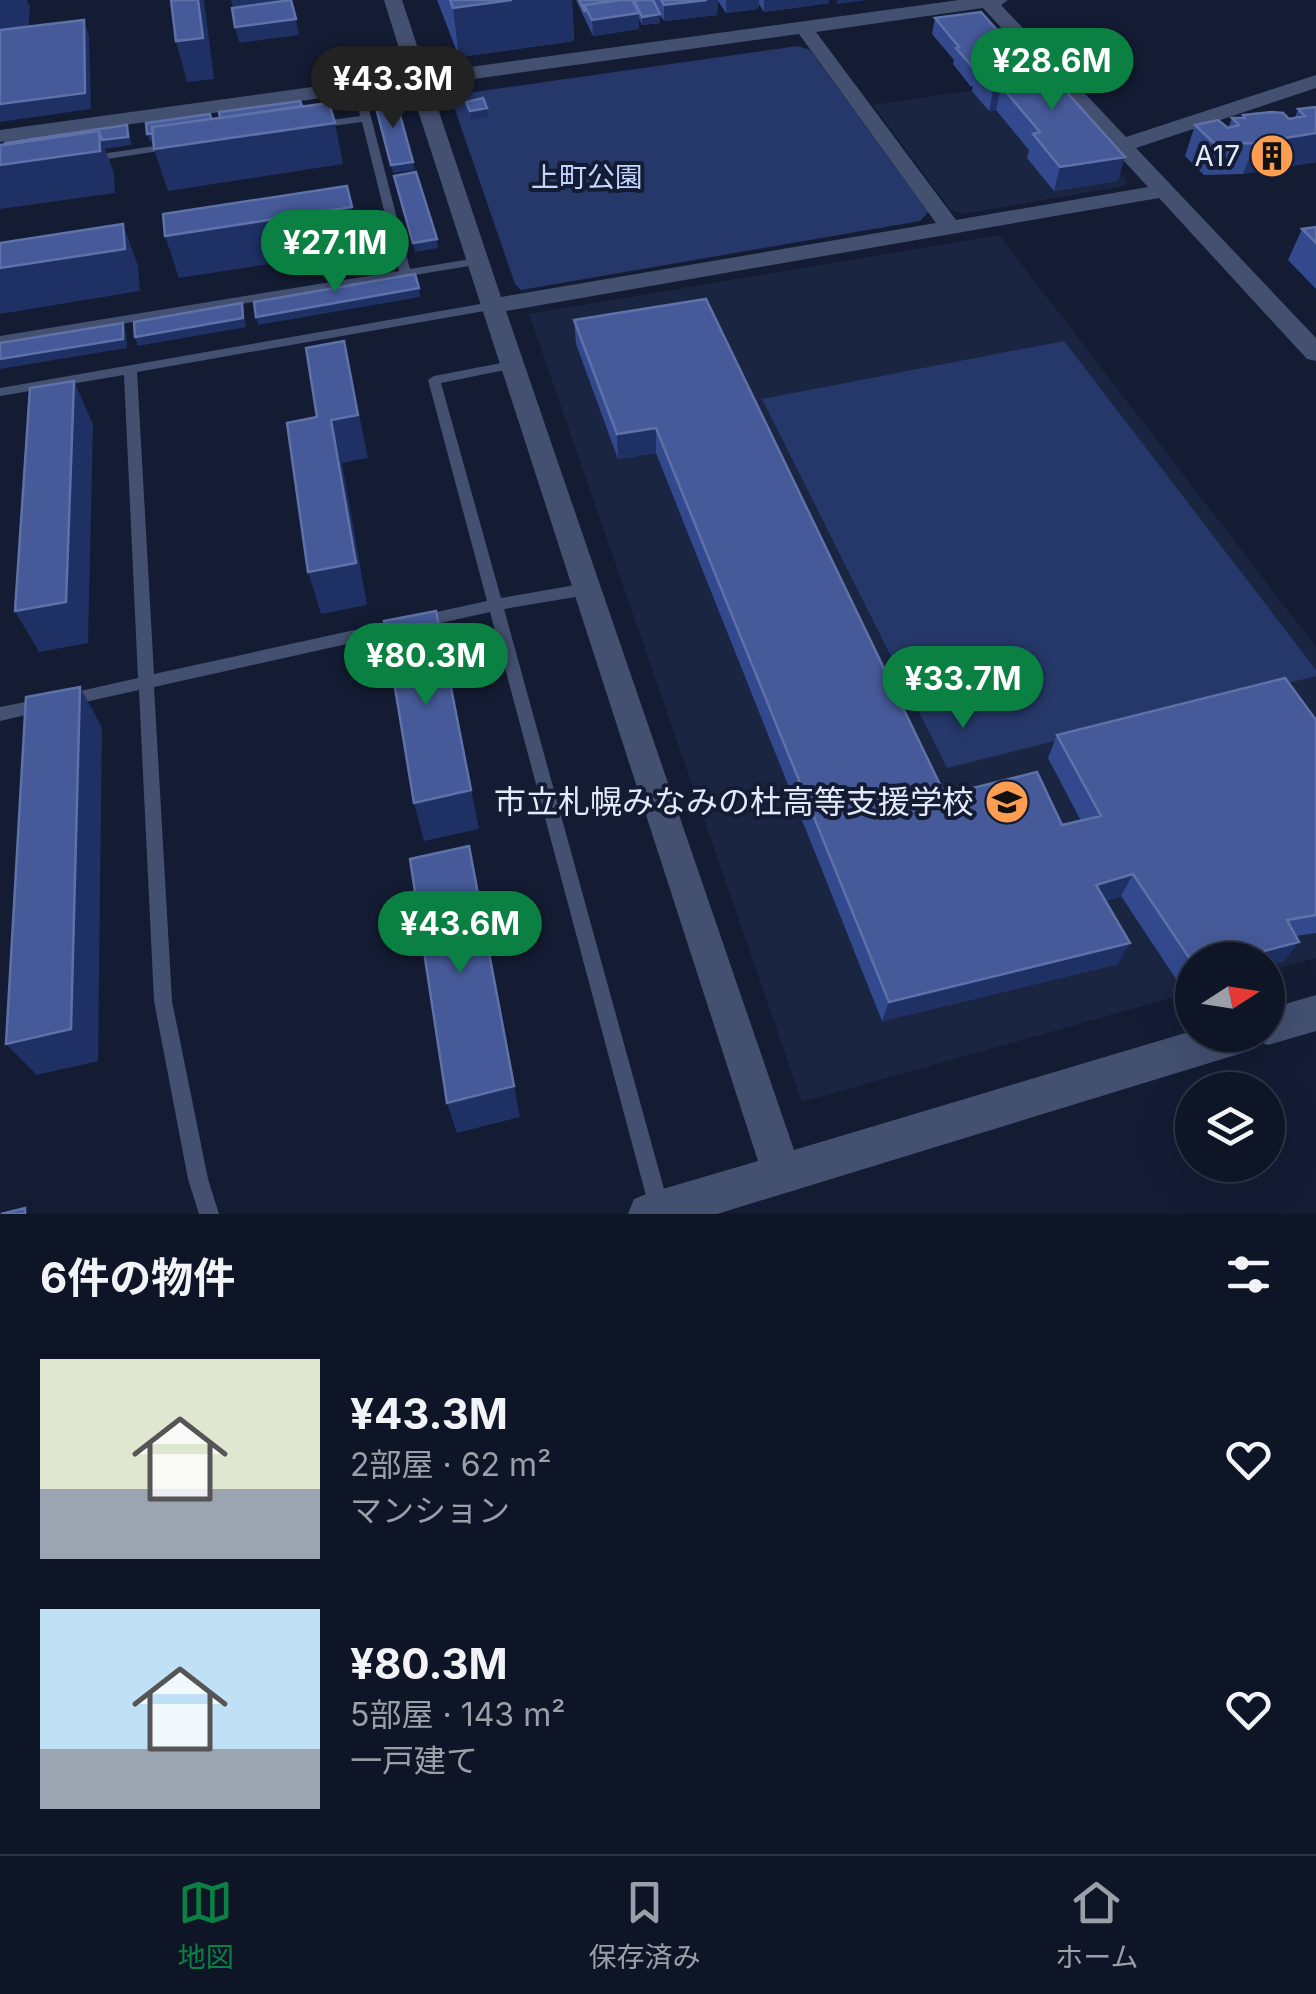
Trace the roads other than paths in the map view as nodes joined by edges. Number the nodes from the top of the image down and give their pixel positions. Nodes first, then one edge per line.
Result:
1 (393, 0) edge
2 (991, 1) edge
3 (804, 28) junction
4 (419, 80) junction
5 (1316, 81) edge
6 (358, 86) junction
7 (366, 118) junction
8 (308, 126) edge
9 (0, 136) edge
10 (193, 144) edge
11 (1121, 146) junction
12 (77, 160) edge
13 (1163, 191) junction
14 (950, 227) junction
15 (476, 262) junction
16 (405, 273) junction
17 (492, 306) junction
18 (0, 340) edge
19 (1316, 352) edge
20 (511, 364) junction
21 (130, 369) junction
22 (0, 392) edge
23 (586, 589) junction
24 (494, 605) junction
25 (148, 682) junction
26 (0, 714) edge
27 (1316, 1012) edge
28 (1285, 1022) edge
29 (1185, 1052) edge
30 (782, 1173) junction
31 (655, 1212) edge
32 (209, 1214) edge

1 - 4 street
2 - 3 street
2 - 11 street
3 - 4 street
3 - 14 street
4 - 6 street
4 - 15 street
5 - 11 street
6 - 7 lane
6 - 9 street
7 - 8 lane
7 - 16 lane
10 - 12 lane
11 - 13 street
13 - 14 street
13 - 19 street
14 - 17 street
15 - 16 lane
15 - 17 street
16 - 18 lane
17 - 20 street
17 - 21 lane
20 - 23 street
20 - 24 lane
21 - 22 lane
21 - 25 lane
23 - 24 lane
23 - 30 street
24 - 25 lane
24 - 31 lane
25 - 26 lane
25 - 32 lane
27 - 28 street
29 - 30 street
30 - 31 street

